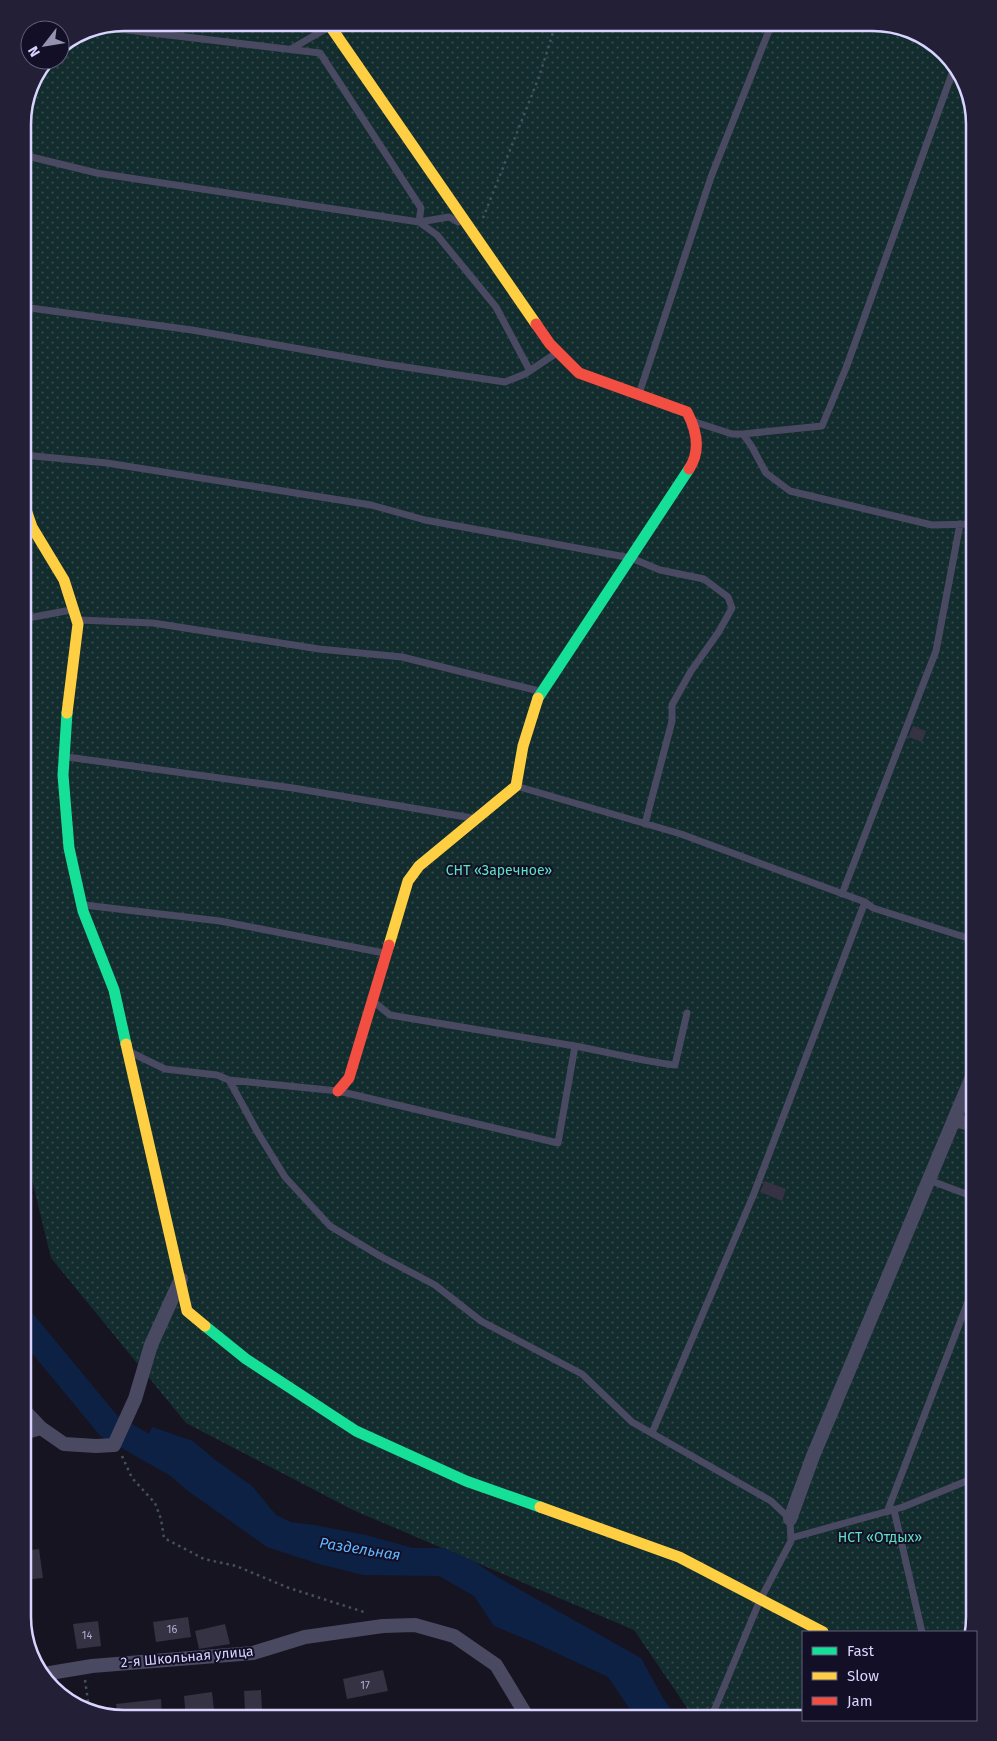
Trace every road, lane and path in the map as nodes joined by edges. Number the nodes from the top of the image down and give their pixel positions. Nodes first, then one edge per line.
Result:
1 (137, 31) edge
2 (320, 31) edge
3 (336, 31) edge
4 (553, 31) edge
5 (769, 31) edge
6 (292, 49) junction
7 (951, 75) edge
8 (31, 158) edge
9 (419, 222) junction
10 (474, 233) junction
11 (31, 308) edge
12 (558, 352) junction
13 (530, 371) junction
14 (640, 394) junction
15 (692, 420) junction
16 (743, 434) junction
17 (31, 456) edge
18 (31, 524) edge
19 (960, 524) junction
20 (966, 524) edge
21 (631, 558) junction
22 (75, 615) junction
23 (31, 618) edge
24 (541, 692) junction
25 (64, 756) junction
26 (516, 786) junction
27 (476, 819) junction
28 (645, 824) junction
29 (842, 894) junction
30 (865, 902) junction
31 (82, 905) junction
32 (966, 937) edge
33 (386, 952) junction
34 (372, 1000) junction
35 (687, 1013) dead end
36 (574, 1046) junction
37 (129, 1052) junction
38 (229, 1080) junction
39 (338, 1091) junction
40 (966, 1091) edge
41 (954, 1120) junction
42 (966, 1123) edge
43 (929, 1180) junction
44 (966, 1194) edge
45 (181, 1278) junction
46 (966, 1307) edge
47 (31, 1418) edge
48 (31, 1423) edge
49 (41, 1428) junction
50 (31, 1431) edge
51 (652, 1433) junction
52 (114, 1445) junction
53 (966, 1481) edge
54 (890, 1511) junction
55 (790, 1519) junction
56 (791, 1538) junction
57 (760, 1600) junction
58 (373, 1614) dead end
59 (821, 1631) edge
60 (922, 1631) edge
61 (83, 1668) junction
62 (50, 1673) edge
63 (88, 1702) edge
64 (523, 1710) edge
65 (714, 1710) edge

1 - 6 lane
2 - 6 lane
3 - 10 street
4 - 10 path
5 - 14 lane
6 - 9 lane
7 - 16 lane
8 - 9 lane
9 - 10 lane
9 - 13 lane
10 - 12 street
11 - 13 lane
12 - 13 lane
12 - 14 street
14 - 15 street
15 - 16 lane
15 - 21 street
16 - 19 lane
17 - 21 lane
18 - 22 street
19 - 20 lane
19 - 29 lane
21 - 24 street
21 - 28 lane
22 - 23 lane
22 - 24 lane
22 - 25 street
24 - 26 street
25 - 27 lane
25 - 31 street
26 - 27 street
26 - 28 lane
27 - 33 street
28 - 29 lane
29 - 30 lane
30 - 32 lane
30 - 51 lane
31 - 33 lane
31 - 37 street
33 - 34 street
34 - 36 lane
34 - 39 street
35 - 36 lane
36 - 39 lane
37 - 38 lane
37 - 45 street
38 - 39 lane
38 - 51 lane
40 - 41 street
41 - 42 street
41 - 43 street
43 - 44 lane
43 - 55 street
45 - 52 street
45 - 57 street
46 - 54 lane
47 - 49 street
48 - 49 lane
49 - 50 street
49 - 52 street
51 - 55 lane
52 - 58 path
53 - 54 lane
54 - 56 lane
54 - 60 lane
55 - 56 lane
56 - 57 lane
57 - 59 street
57 - 65 lane
61 - 62 street, 2-я Школьная улица
61 - 63 path
61 - 64 street, 2-я Школьная улица

